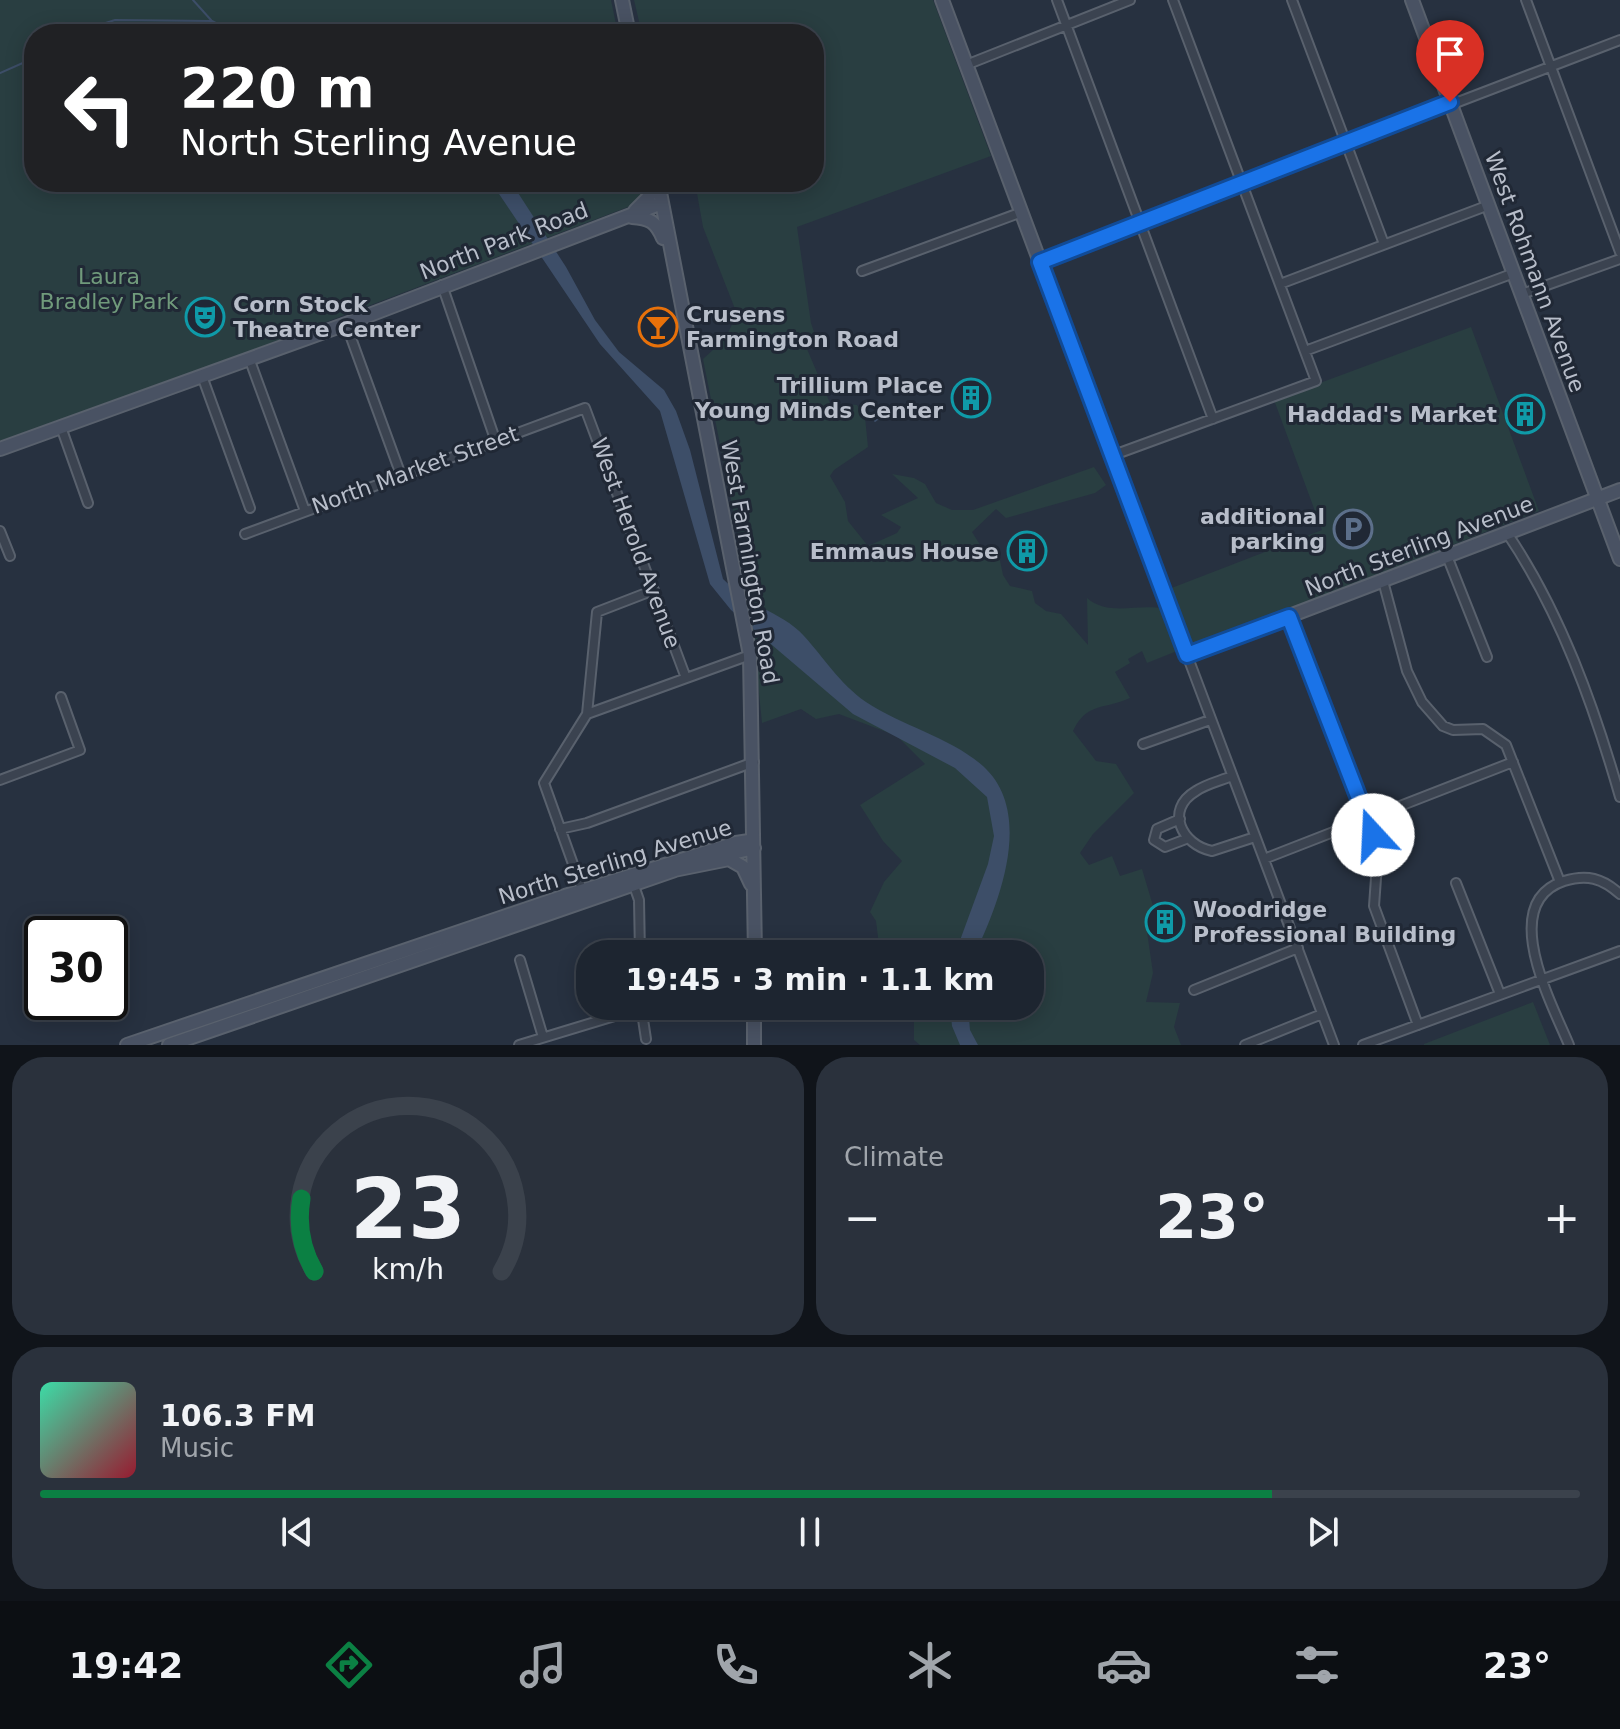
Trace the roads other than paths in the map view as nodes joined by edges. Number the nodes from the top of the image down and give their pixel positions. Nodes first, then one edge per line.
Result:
1 (622, 0) edge
2 (942, 0) edge
3 (1057, 0) edge
4 (1130, 0) edge
5 (1173, 0) edge
6 (1292, 0) edge
7 (1412, 0) edge
8 (1526, 0) edge
9 (627, 24) edge
10 (1066, 25) junction
11 (1620, 40) edge
12 (966, 65) junction
13 (1550, 65) junction
14 (1450, 102) junction
15 (1347, 143) junction
16 (1243, 184) junction
17 (649, 192) edge
18 (660, 192) edge
19 (662, 203) junction
20 (1489, 205) junction
21 (1022, 212) junction
22 (625, 217) junction
23 (1140, 224) junction
24 (1384, 244) junction
25 (1620, 252) edge
26 (1620, 259) edge
27 (1040, 262) junction
28 (674, 269) junction
29 (862, 271) dead end
30 (1514, 273) junction
31 (1280, 284) junction
32 (442, 285) junction
33 (1522, 294) junction
34 (346, 324) junction
35 (1305, 351) junction
36 (249, 358) junction
37 (202, 376) junction
38 (585, 408) joint
39 (1213, 419) junction
40 (61, 427) junction
41 (495, 439) junction
42 (0, 449) edge
43 (1111, 456) junction
44 (402, 478) junction
45 (1620, 490) edge
46 (1597, 498) junction
47 (88, 503) dead end
48 (250, 508) dead end
49 (305, 511) junction
50 (0, 531) edge
51 (1507, 533) junction
52 (245, 534) dead end
53 (10, 556) dead end
54 (1447, 556) junction
55 (1620, 559) edge
56 (1383, 581) junction
57 (654, 590) junction
58 (1289, 617) junction
59 (750, 655) junction
60 (1187, 655) junction
61 (1487, 657) dead end
62 (686, 678) junction
63 (61, 697) dead end
64 (587, 714) junction
65 (1210, 720) junction
66 (1143, 744) dead end
67 (754, 762) junction
68 (1513, 762) junction
69 (1232, 776) junction
70 (0, 780) edge
71 (1620, 797) edge
72 (1180, 819) junction
73 (1367, 819) junction
74 (560, 829) junction
75 (1255, 837) junction
76 (1186, 839) junction
77 (754, 848) junction
78 (1264, 859) junction
79 (674, 870) junction
80 (632, 881) junction
81 (1560, 882) junction
82 (1456, 883) dead end
83 (1620, 894) edge
84 (584, 897) junction
85 (755, 907) junction
86 (640, 940) edge
87 (755, 940) edge
88 (1298, 948) junction
89 (1620, 951) edge
90 (520, 960) dead end
91 (1543, 980) junction
92 (1194, 990) dead end
93 (1500, 994) junction
94 (1322, 1014) junction
95 (599, 1020) edge
96 (643, 1020) edge
97 (754, 1020) edge
98 (1418, 1025) junction
99 (543, 1037) junction
100 (646, 1039) dead end
101 (127, 1045) edge
102 (169, 1045) edge
103 (519, 1045) edge
104 (754, 1045) edge
105 (1245, 1045) edge
106 (1334, 1045) edge
107 (1363, 1045) edge
108 (1569, 1045) edge

1 - 9 street
2 - 12 street
3 - 10 street
4 - 10 street
5 - 16 street
6 - 15 street
7 - 14 street, West Rohmann Avenue
8 - 13 street
10 - 12 street
10 - 23 street
11 - 13 street
12 - 21 street
13 - 14 street
13 - 25 street
14 - 15 street
14 - 20 street, West Rohmann Avenue
15 - 16 street
15 - 24 street
16 - 23 street
16 - 31 street
17 - 22 street
18 - 19 street, West Farmington Road
19 - 22 street, North Park Road
19 - 28 street, West Farmington Road
20 - 24 street
20 - 30 street, West Rohmann Avenue
21 - 27 street
21 - 29 street
22 - 28 street
22 - 32 street, North Park Road
23 - 27 street
23 - 39 street
24 - 31 street
26 - 33 street
27 - 43 street
28 - 59 street, West Farmington Road
30 - 33 street, West Rohmann Avenue
30 - 35 street
31 - 35 street
32 - 34 street, North Park Road
32 - 41 street
33 - 46 street, West Rohmann Avenue
34 - 36 street, North Park Road
34 - 44 street
35 - 39 street
36 - 37 street, North Park Road
36 - 49 street
37 - 40 street, North Park Road
37 - 48 street
38 - 41 street, North Market Street
38 - 57 street, West Herold Avenue
39 - 43 street
40 - 42 street, North Park Road
40 - 47 street
41 - 44 street, North Market Street
43 - 60 street
44 - 49 street, North Market Street
45 - 46 street, North Sterling Avenue
46 - 51 street, North Sterling Avenue
46 - 55 street, West Rohmann Avenue
49 - 52 street, North Market Street
50 - 53 street
51 - 54 street, North Sterling Avenue
51 - 71 street
54 - 56 street, North Sterling Avenue
54 - 61 street
56 - 58 street, North Sterling Avenue
56 - 68 street
57 - 62 street, West Herold Avenue
57 - 64 street
58 - 60 street, North Sterling Avenue
58 - 73 street
59 - 62 street
59 - 67 street, West Farmington Road
60 - 65 street
62 - 64 street
63 - 70 street
64 - 74 street
65 - 66 street
65 - 69 street
67 - 74 street
67 - 77 street, West Farmington Road
68 - 73 street
68 - 81 street
69 - 72 street
69 - 75 street
72 - 76 street
72 - 76 street
73 - 78 street
73 - 98 street
74 - 84 street
75 - 76 street
75 - 78 street
77 - 79 street, North Sterling Avenue
77 - 80 street, North Sterling Avenue
77 - 85 street, West Farmington Road
78 - 88 street
79 - 80 street, North Sterling Avenue
79 - 85 street
80 - 84 street, North Sterling Avenue
80 - 86 street
81 - 83 street
81 - 91 street
82 - 93 street
84 - 101 street, North Sterling Avenue
84 - 102 street, North Sterling Avenue
85 - 87 street, West Farmington Road
88 - 92 street
88 - 94 street
89 - 91 street
90 - 99 street
91 - 93 street
91 - 108 street
93 - 98 street
94 - 105 street
94 - 106 street
95 - 99 street
96 - 100 street
97 - 104 street
98 - 107 street
99 - 103 street

